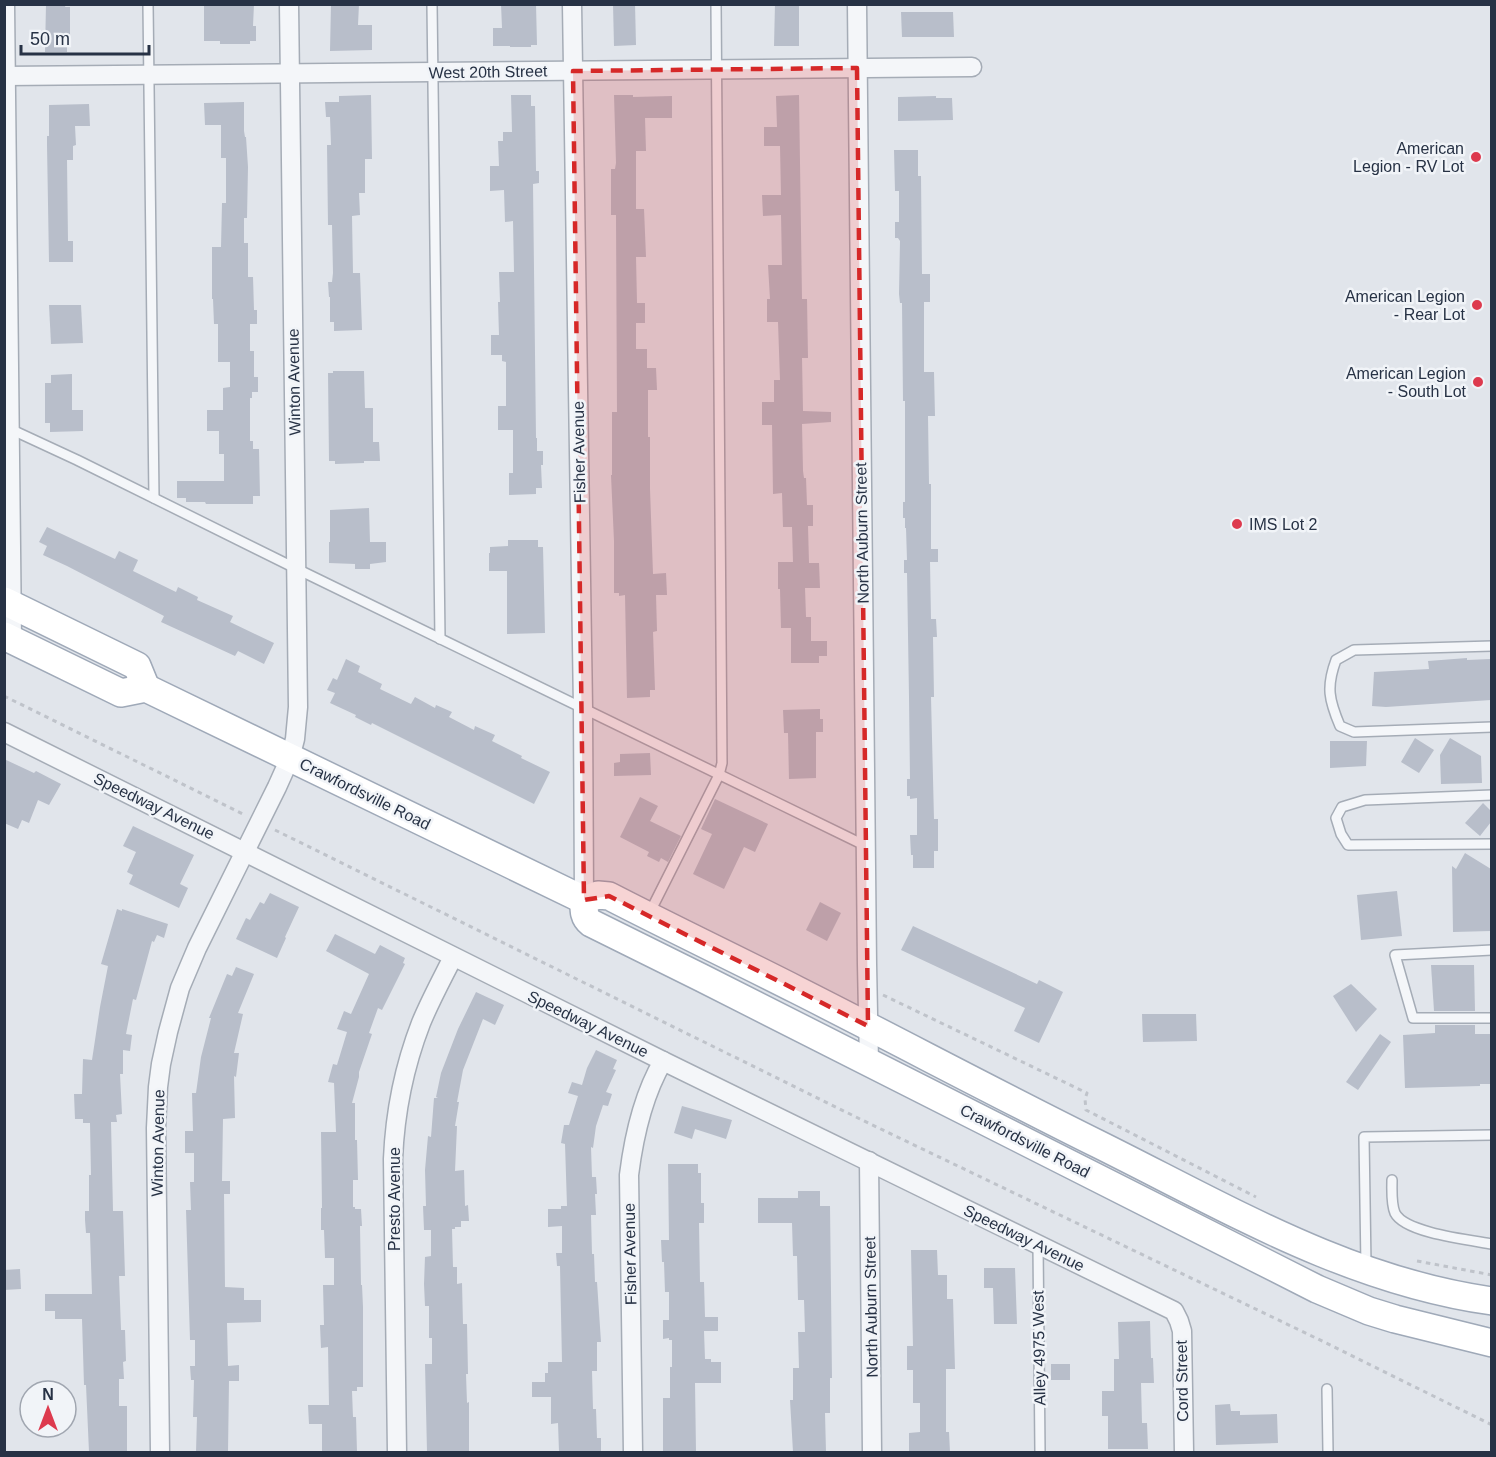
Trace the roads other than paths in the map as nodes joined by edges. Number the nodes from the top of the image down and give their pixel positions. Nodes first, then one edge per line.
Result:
1 (5, 4) edge
2 (148, 4) edge
3 (288, 4) edge
4 (432, 4) edge
5 (572, 4) edge
6 (716, 4) edge
7 (856, 4) edge
8 (972, 67) dead end
9 (857, 68) junction
10 (717, 70) junction
11 (573, 71) junction
12 (433, 72) junction
13 (289, 74) junction
14 (5, 76) edge
15 (148, 76) junction
16 (7, 427) edge
17 (154, 498) junction
18 (297, 569) junction
19 (8, 603) edge
20 (8, 637) edge
21 (440, 639) junction
22 (1491, 646) edge
23 (146, 687) junction
24 (583, 708) junction
25 (1491, 727) edge
26 (4, 732) edge
27 (290, 758) junction
28 (719, 775) junction
29 (1491, 795) edge
30 (1491, 844) edge
31 (866, 846) junction
32 (244, 851) junction
33 (584, 900) junction
34 (648, 916) junction
35 (1491, 950) edge
36 (453, 957) junction
37 (1491, 1018) edge
38 (868, 1026) junction
39 (663, 1060) junction
40 (869, 1062) junction
41 (1491, 1135) edge
42 (869, 1161) junction
43 (1392, 1180) dead end
44 (1038, 1244) junction
45 (1491, 1244) edge
46 (1366, 1271) junction
47 (1491, 1301) edge
48 (1174, 1311) joint
49 (1491, 1343) edge
50 (1327, 1389) dead end
51 (160, 1452) edge
52 (397, 1452) edge
53 (633, 1452) edge
54 (872, 1452) edge
55 (1040, 1452) edge
56 (1184, 1452) edge
57 (1328, 1452) edge

1 - 14 street
2 - 15 lane
3 - 13 street, Winton Avenue
4 - 12 lane
5 - 11 street, Fisher Avenue
6 - 10 lane
7 - 9 street, North Auburn Street
8 - 9 street, West 20th Street
9 - 10 street, West 20th Street
9 - 31 street, North Auburn Street
10 - 11 street, West 20th Street
10 - 28 lane
11 - 12 street, West 20th Street
11 - 24 street, Fisher Avenue
12 - 13 street, West 20th Street
12 - 21 lane
13 - 15 street, West 20th Street
13 - 18 street, Winton Avenue
14 - 15 street, West 20th Street
14 - 16 street
15 - 17 lane
16 - 17 lane
16 - 19 street
17 - 18 lane
18 - 21 lane
18 - 27 street, Winton Avenue
19 - 20 street
19 - 23 main road
20 - 23 main road
21 - 24 lane
22 - 25 lane
23 - 27 main road, Crawfordsville Road
24 - 28 lane
24 - 33 street, Fisher Avenue
26 - 32 street, Speedway Avenue
27 - 32 street, Winton Avenue
27 - 33 main road, Crawfordsville Road
28 - 31 lane
28 - 34 lane
29 - 30 lane
31 - 38 street, North Auburn Street
32 - 36 street, Speedway Avenue
32 - 51 street, Winton Avenue
33 - 34 main road, Crawfordsville Road
33 - 40 main road, Crawfordsville Road
34 - 38 main road, Crawfordsville Road
35 - 37 lane
36 - 39 street, Speedway Avenue
36 - 52 street, Presto Avenue
38 - 40 street, North Auburn Street
38 - 46 main road, Crawfordsville Road
39 - 42 street, Speedway Avenue
39 - 53 street, Fisher Avenue
40 - 49 main road, Crawfordsville Road
41 - 46 lane
42 - 44 street, Speedway Avenue
42 - 54 street, North Auburn Street
43 - 45 lane
44 - 48 street, Speedway Avenue
44 - 55 lane, Alley 4975 West
46 - 47 main road, Crawfordsville Road
48 - 56 street, Cord Street
50 - 57 lane

